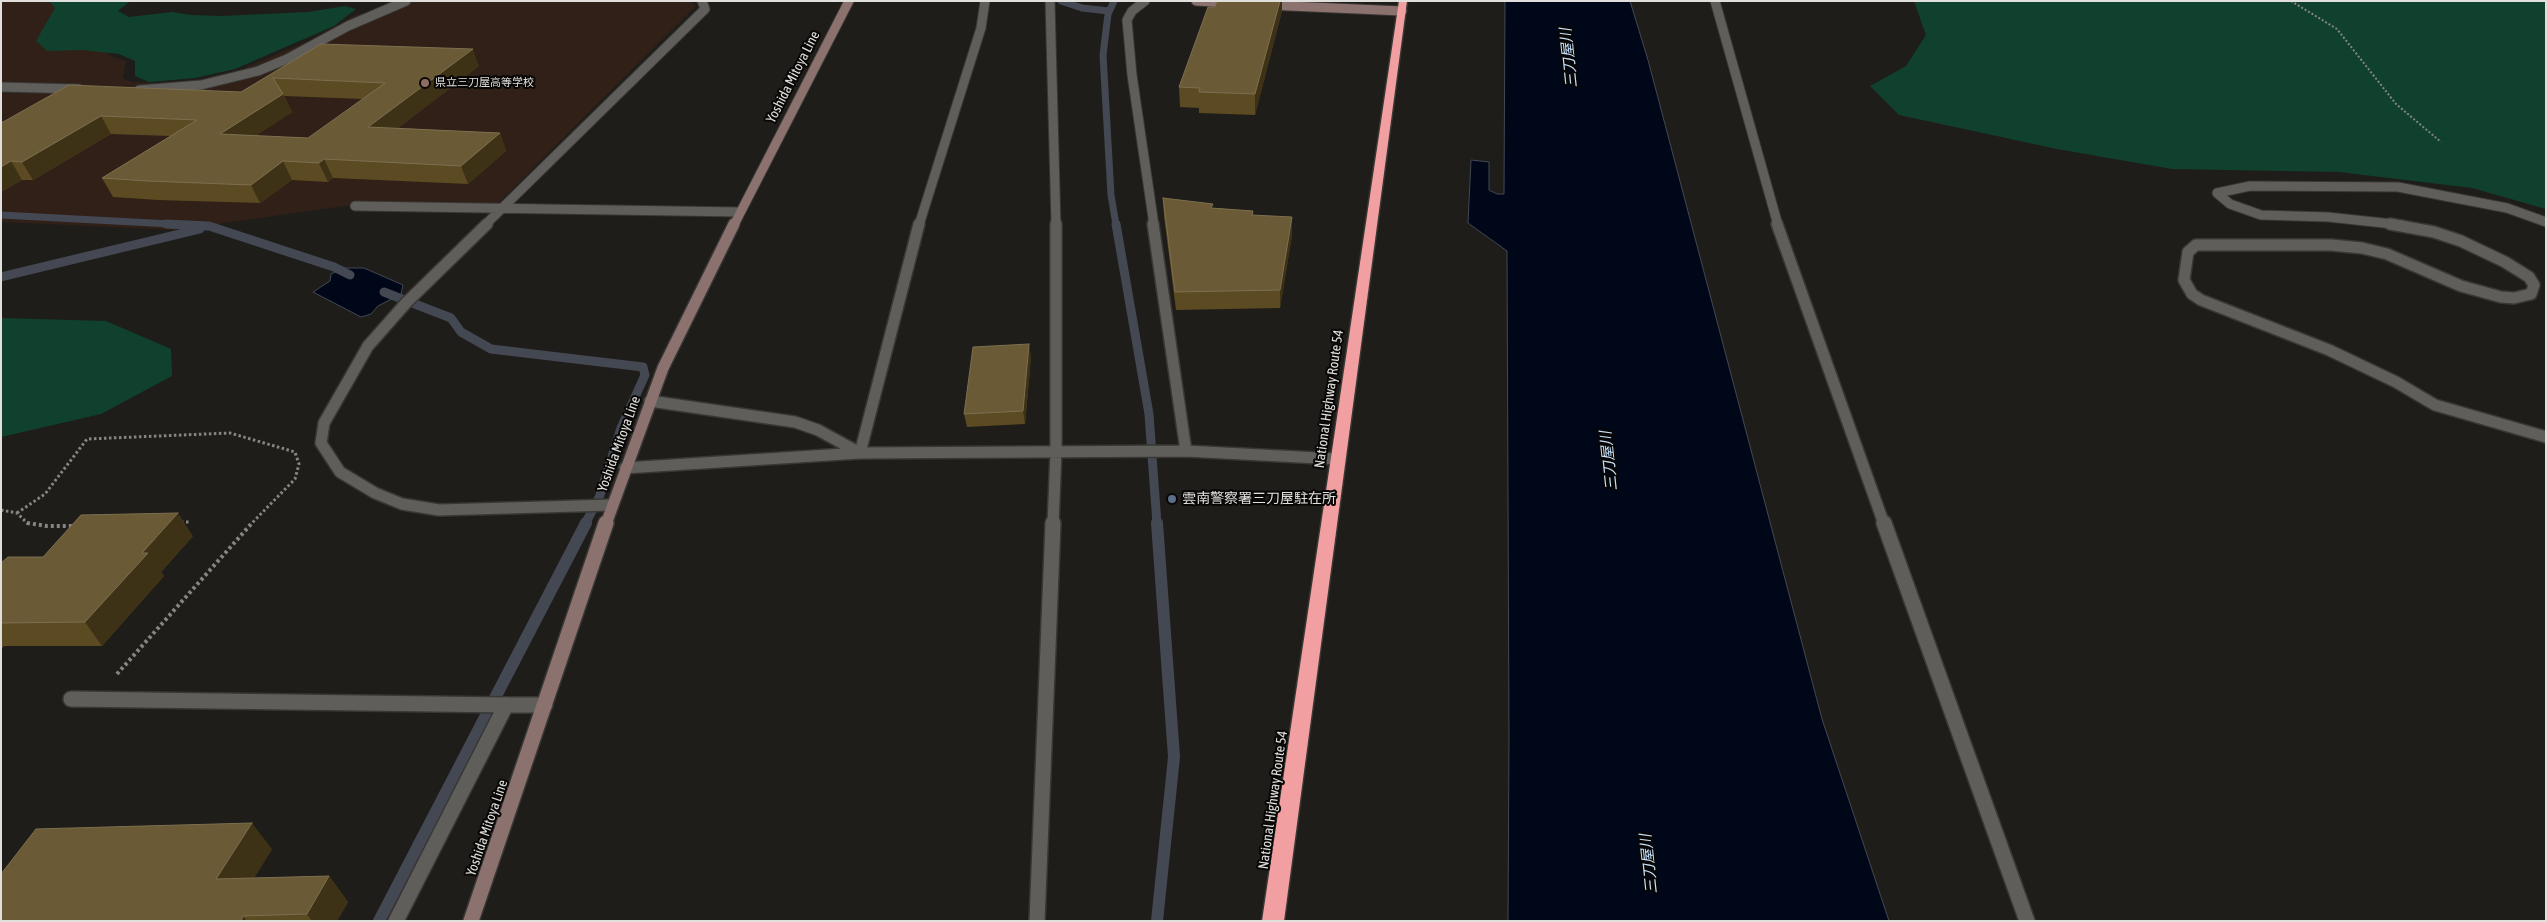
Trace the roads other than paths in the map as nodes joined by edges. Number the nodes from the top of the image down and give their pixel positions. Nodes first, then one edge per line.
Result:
1 (406, 1) edge
2 (702, 1) edge
3 (849, 1) edge
4 (985, 1) edge
5 (1050, 1) edge
6 (1144, 1) edge
7 (1196, 1) edge
8 (1715, 1) edge
9 (1245, 4) edge
10 (1254, 4) edge
11 (1402, 6) edge
12 (1, 88) edge
13 (91, 90) edge
14 (127, 90) edge
15 (355, 206) dead end
16 (503, 209) junction
17 (740, 212) junction
18 (2546, 222) edge
19 (650, 401) junction
20 (2546, 437) edge
21 (1186, 451) junction
22 (1056, 452) junction
23 (860, 453) junction
24 (1337, 459) junction
25 (625, 468) junction
26 (612, 505) junction
27 (71, 699) dead end
28 (506, 705) junction
29 (545, 705) junction
30 (396, 921) edge
31 (471, 921) edge
32 (1037, 921) edge
33 (1273, 921) edge
34 (2027, 921) edge

1 - 14 street
2 - 16 street
3 - 17 main road, Yoshida Mitoya Line
4 - 23 street
5 - 22 street
6 - 21 street
7 - 9 main road
8 - 34 street
10 - 11 main road
11 - 24 highway, National Highway Route 54
12 - 13 street
15 - 16 street
16 - 17 street
16 - 26 street
17 - 19 main road, Yoshida Mitoya Line
18 - 20 street
19 - 23 street
19 - 25 main road, Yoshida Mitoya Line
21 - 22 street
21 - 24 street
22 - 23 street
22 - 32 street
23 - 25 street
24 - 33 highway, National Highway Route 54
25 - 26 main road, Yoshida Mitoya Line
26 - 29 main road, Yoshida Mitoya Line
27 - 28 street
28 - 29 street
28 - 30 street
29 - 31 main road, Yoshida Mitoya Line

